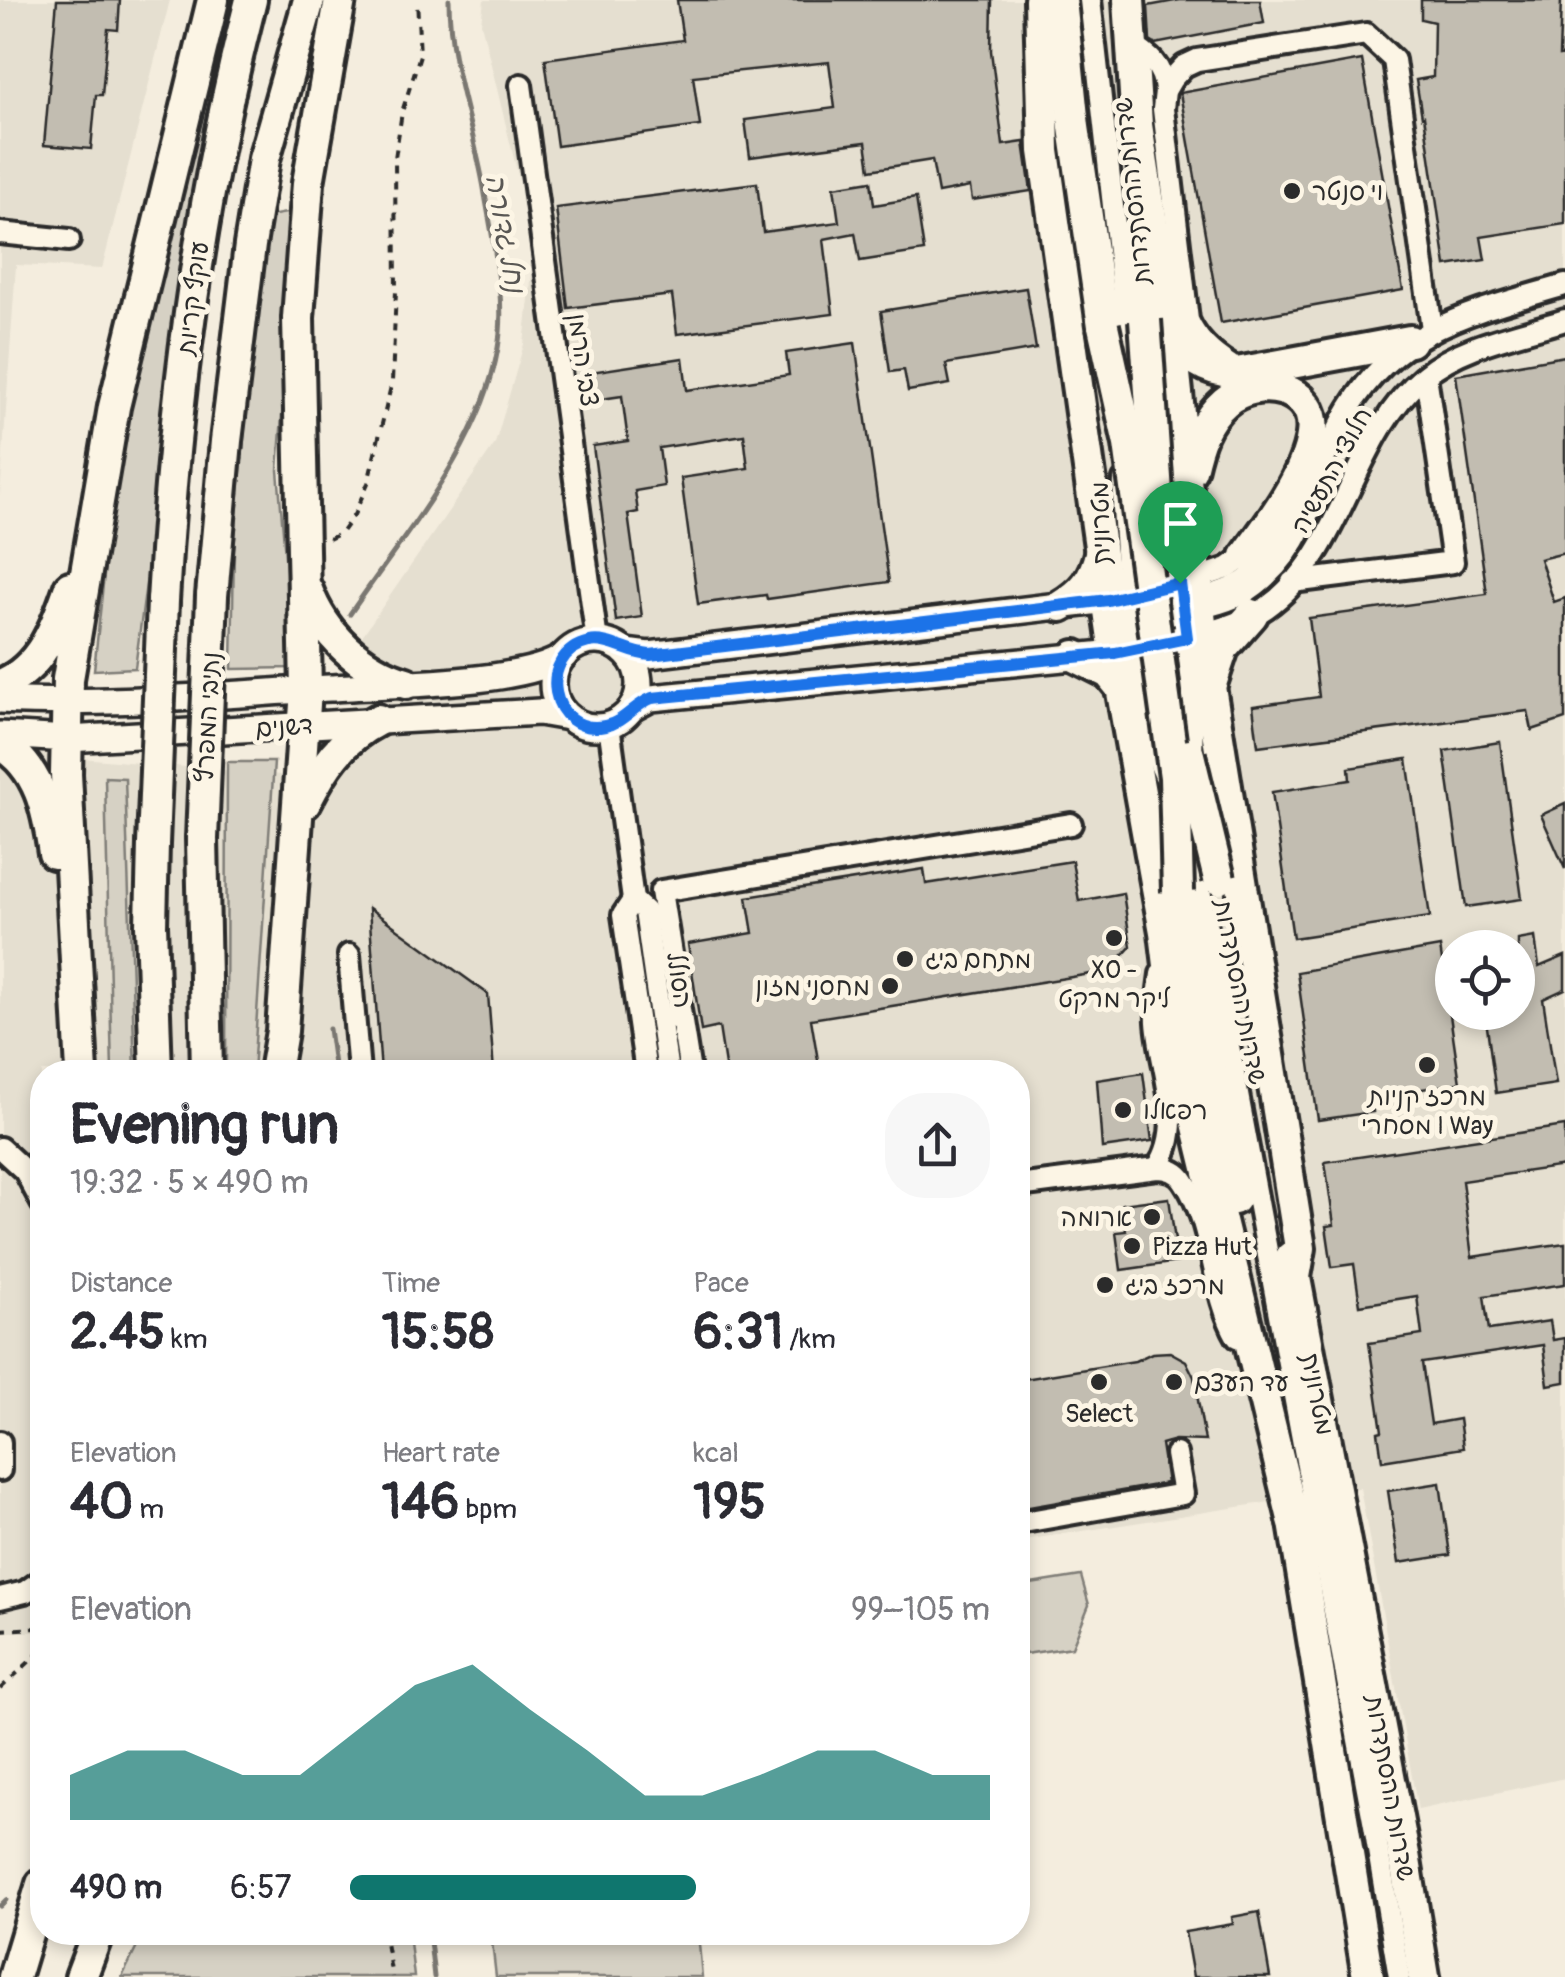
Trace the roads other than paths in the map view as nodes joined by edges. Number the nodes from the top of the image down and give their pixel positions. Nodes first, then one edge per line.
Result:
1 (214, 0) edge
2 (251, 0) edge
3 (308, 0) edge
4 (340, 0) edge
5 (1032, 0) edge
6 (1040, 0) edge
7 (1061, 0) edge
8 (1090, 0) edge
9 (1120, 0) edge
10 (1129, 0) edge
11 (1130, 43) junction
12 (521, 85) dead end
13 (1165, 91) junction
14 (0, 232) edge
15 (69, 240) dead end
16 (1565, 285) edge
17 (1065, 301) junction
18 (1565, 320) edge
19 (1157, 325) junction
20 (1421, 335) junction
21 (1251, 371) junction
22 (1426, 375) junction
23 (1134, 394) junction
24 (1315, 477) junction
25 (1187, 487) junction
26 (96, 514) junction
27 (1101, 551) junction
28 (1246, 556) junction
29 (1292, 582) junction
30 (304, 583) junction
31 (212, 596) joint
32 (163, 601) joint
33 (1061, 606) junction
34 (1191, 608) junction
35 (1252, 616) junction
36 (1124, 624) junction
37 (597, 641) junction
38 (625, 652) junction
39 (564, 656) junction
40 (1076, 656) junction
41 (406, 684) junction
42 (0, 685) edge
43 (1122, 689) junction
44 (306, 690) junction
45 (1210, 694) junction
46 (0, 700) edge
47 (69, 703) junction
48 (632, 708) junction
49 (568, 717) junction
50 (378, 720) junction
51 (305, 725) junction
52 (609, 726) junction
53 (0, 735) edge
54 (68, 739) junction
55 (0, 744) edge
56 (1187, 820) junction
57 (295, 824) junction
58 (1071, 824) dead end
59 (632, 900) junction
60 (1164, 932) junction
61 (348, 955) dead end
62 (78, 1000) junction
63 (659, 1008) junction
64 (682, 1022) junction
65 (81, 1060) edge
66 (156, 1060) edge
67 (207, 1060) edge
68 (277, 1060) edge
69 (358, 1060) edge
70 (644, 1060) edge
71 (666, 1060) edge
72 (688, 1060) edge
73 (0, 1148) edge
74 (1157, 1168) junction
75 (30, 1181) edge
76 (1030, 1184) edge
77 (1295, 1277) junction
78 (1255, 1370) junction
79 (0, 1442) edge
80 (1176, 1454) dead end
81 (0, 1470) edge
82 (1030, 1521) edge
83 (1294, 1523) junction
84 (30, 1588) edge
85 (0, 1598) edge
86 (30, 1914) edge
87 (30, 1925) edge
88 (93, 1945) edge
89 (18, 1966) edge
90 (81, 1977) edge
91 (1368, 1977) edge
92 (1399, 1977) edge
93 (1424, 1977) edge

1 - 26 highway
2 - 32 highway, עוקף קריות
3 - 31 highway, עוקף קריות
4 - 30 highway
5 - 17 street
6 - 17 highway
7 - 83 highway, שדרות ההסתדרות, bridge
8 - 23 street, מטרונית
9 - 19 highway, שדרות ההסתדרות
10 - 11 highway
11 - 13 street
11 - 19 highway
12 - 37 street, צבי הרמן
13 - 20 street
13 - 21 street
14 - 15 street
16 - 20 street, חלוצי התעשיה
17 - 27 highway
18 - 22 street, חלוצי התעשיה
19 - 21 highway
19 - 25 highway
19 - 77 highway, שדרות ההסתדרות, bridge
20 - 21 highway
20 - 24 street, חלוצי התעשיה
22 - 29 street, חלוצי התעשיה
22 - 29 street
23 - 34 street, מטרונית
23 - 36 street, מטרונית
24 - 28 street, חלוצי התעשיה
24 - 34 highway
25 - 28 highway
25 - 34 highway
26 - 42 highway
26 - 47 highway
27 - 33 highway
27 - 36 highway
28 - 34 street, חלוצי התעשיה
29 - 35 street, חלוצי התעשיה
30 - 41 highway
30 - 44 highway
31 - 67 highway, נתיבי המפרץ, bridge
32 - 66 highway, נתיבי המפרץ, bridge
33 - 36 main road
33 - 38 main road
34 - 35 street, חלוצי התעשיה
34 - 36 highway
34 - 45 highway
34 - 56 street, מטרונית
35 - 45 highway
36 - 40 main road
36 - 43 highway
36 - 56 street, מטרונית
37 - 38 main road
37 - 39 main road
38 - 48 main road
39 - 41 main road, דשנים
39 - 49 main road
40 - 43 highway
40 - 48 main road
41 - 44 main road, דשנים
43 - 60 highway
44 - 47 main road, דשנים
44 - 51 highway
45 - 77 highway
46 - 47 main road, דשנים
47 - 54 highway
48 - 52 main road
49 - 50 main road, דשנים
49 - 52 main road
50 - 51 main road, דשנים
50 - 57 highway
51 - 54 main road, דשנים
51 - 57 highway
52 - 59 street, הסולל
53 - 54 main road, דשנים
54 - 62 highway
55 - 62 highway
56 - 92 street, מטרונית
57 - 68 highway
58 - 64 street
59 - 63 street, הסולל
59 - 70 street, הסולל
60 - 74 street
60 - 78 highway
61 - 69 street
62 - 65 highway
63 - 64 street
63 - 71 street, הסולל
64 - 72 street
73 - 75 street
74 - 76 street
74 - 78 street
77 - 93 highway, שדרות ההסתדרות
78 - 83 highway
79 - 81 street
80 - 82 street
83 - 91 highway, שדרות ההסתדרות
84 - 85 street
86 - 89 highway
87 - 89 highway
88 - 90 highway

